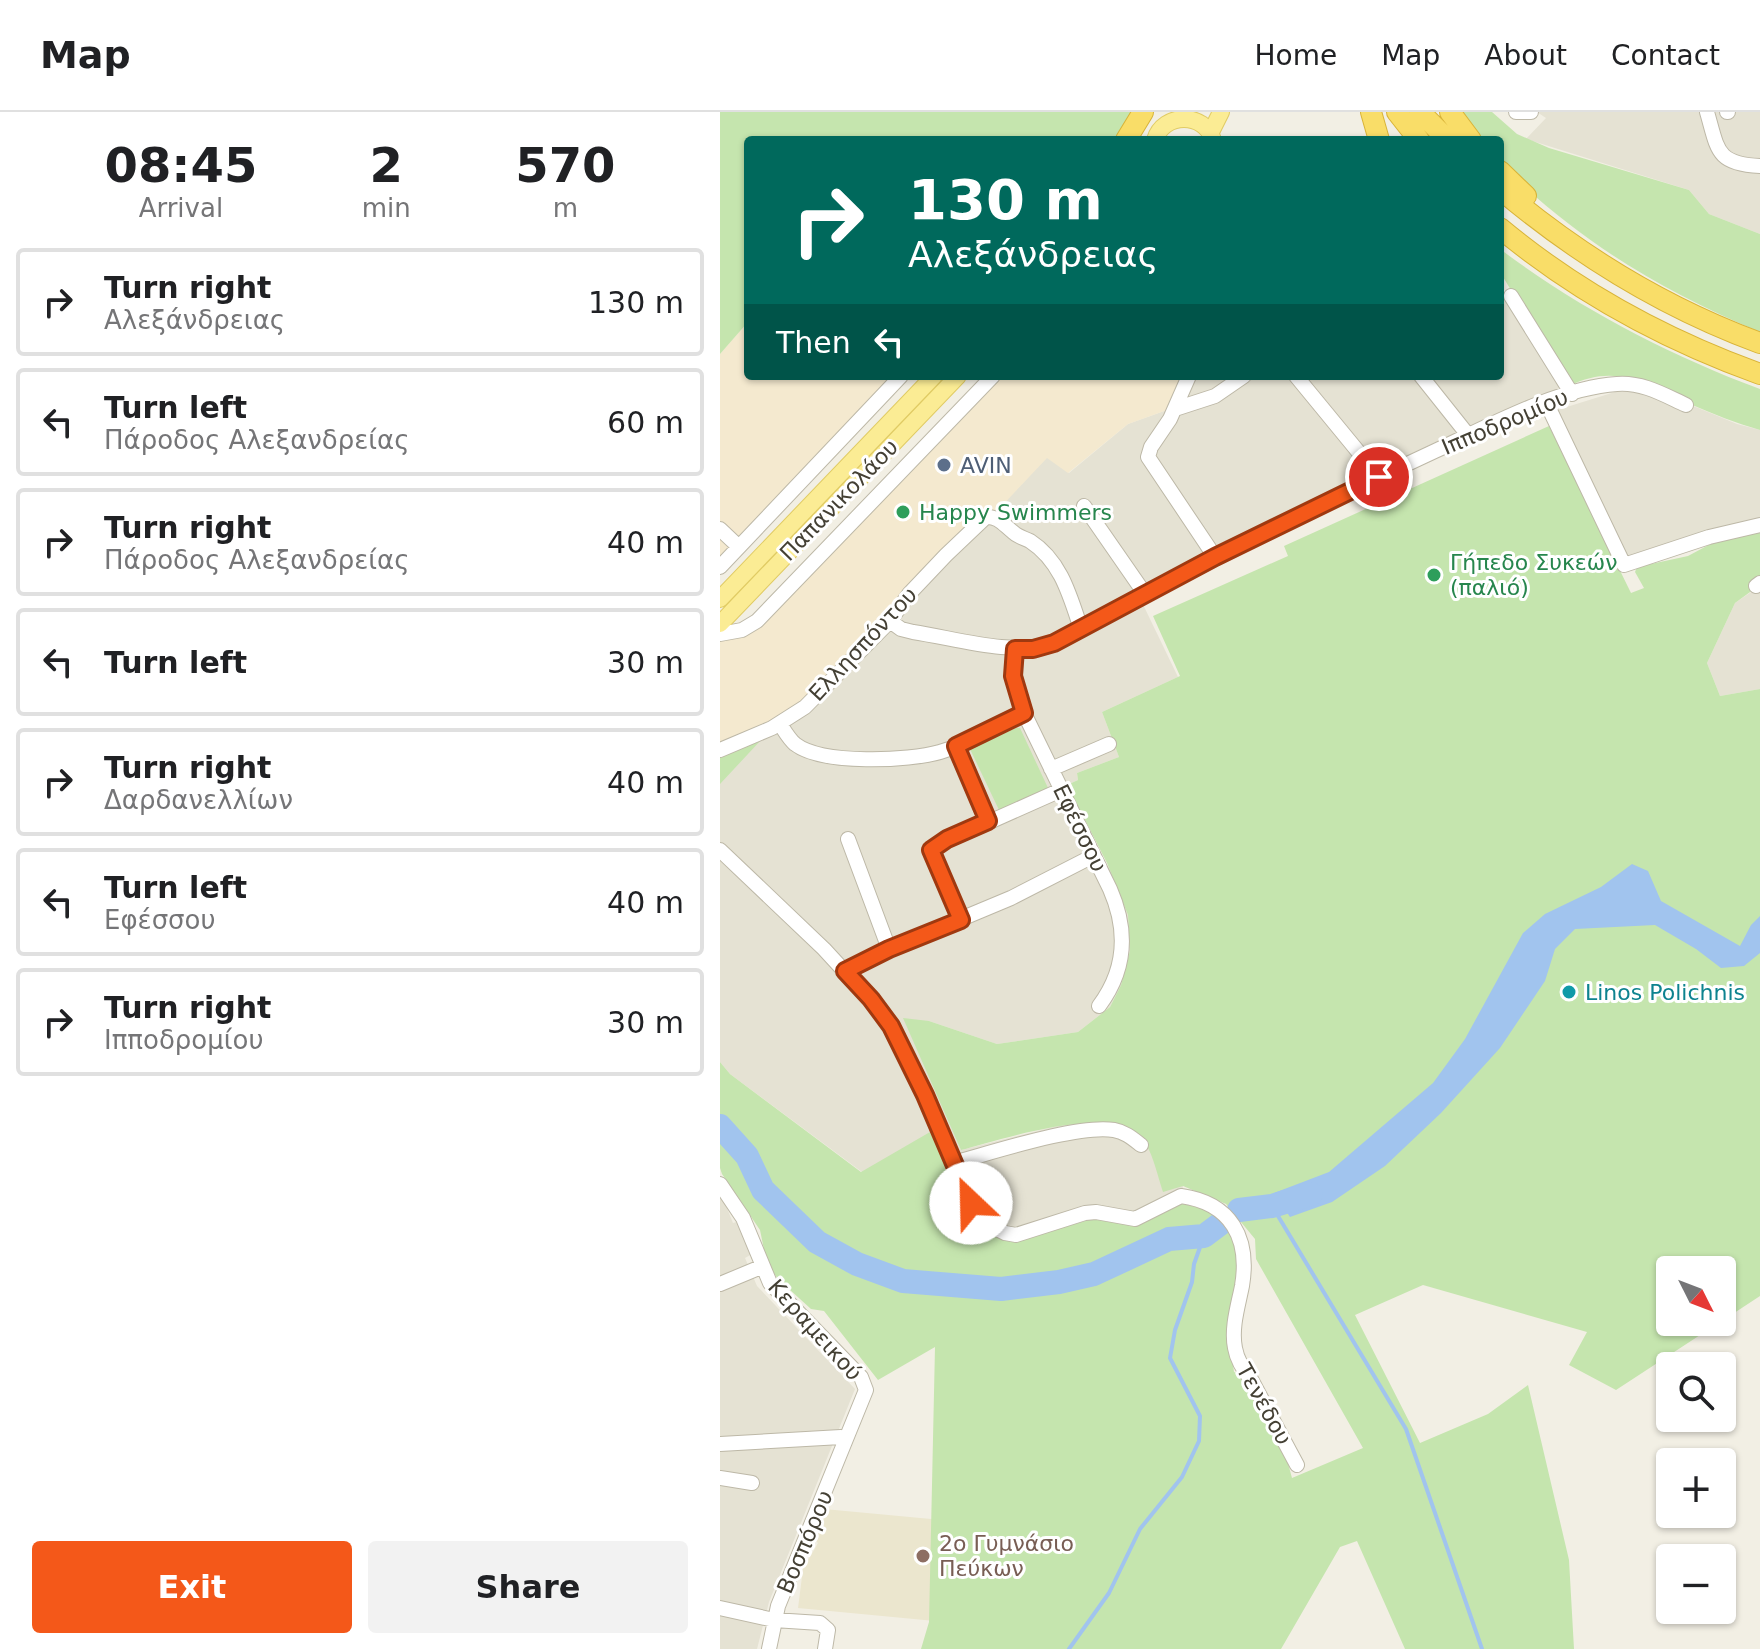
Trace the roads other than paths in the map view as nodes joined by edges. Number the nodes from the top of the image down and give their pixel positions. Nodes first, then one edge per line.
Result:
1 (1143, 112) edge
2 (1221, 112) edge
3 (1371, 112) edge
4 (1397, 112) edge
5 (1420, 112) edge
6 (1450, 112) edge
7 (1707, 112) edge
8 (1182, 113) edge
9 (1128, 136) edge
10 (1157, 136) edge
11 (1212, 136) edge
12 (1378, 136) edge
13 (1416, 136) edge
14 (1444, 136) edge
15 (1468, 136) edge
16 (1760, 166) edge
17 (1504, 175) edge
18 (1504, 192) edge
19 (1504, 231) edge
20 (1577, 246) junction
21 (1511, 296) dead end
22 (1760, 343) edge
23 (1760, 374) edge
24 (892, 380) edge
25 (930, 380) edge
26 (954, 380) edge
27 (989, 380) edge
28 (1187, 380) edge
29 (1238, 380) edge
30 (1299, 380) edge
31 (1424, 380) edge
32 (1572, 394) junction
33 (1546, 402) junction
34 (1686, 405) dead end
35 (1175, 409) junction
36 (1468, 435) junction
37 (1379, 477) junction
38 (1084, 506) dead end
39 (1760, 525) edge
40 (720, 529) edge
41 (739, 547) junction
42 (1215, 557) junction
43 (720, 567) edge
44 (1145, 594) junction
45 (720, 599) edge
46 (890, 621) junction
47 (720, 624) edge
48 (1081, 629) junction
49 (720, 634) edge
50 (1015, 649) junction
51 (1024, 713) junction
52 (780, 724) junction
53 (1109, 744) dead end
54 (956, 746) junction
55 (720, 750) edge
56 (1051, 769) junction
57 (1061, 790) junction
58 (988, 821) junction
59 (848, 839) dead end
60 (720, 850) edge
61 (1093, 856) junction
62 (961, 920) junction
63 (889, 949) junction
64 (845, 971) junction
65 (1099, 1006) dead end
66 (1141, 1145) dead end
67 (953, 1163) junction
68 (720, 1184) edge
69 (761, 1267) junction
70 (720, 1284) edge
71 (845, 1437) junction
72 (720, 1444) edge
73 (1297, 1465) dead end
74 (720, 1478) edge
75 (752, 1483) dead end
76 (720, 1608) edge
77 (774, 1620) junction
78 (769, 1649) edge
79 (825, 1649) edge

1 - 9 highway
2 - 11 main road
3 - 12 highway
4 - 13 highway
5 - 14 highway
6 - 15 highway
7 - 16 street
8 - 10 main road
8 - 11 main road
17 - 20 highway
18 - 20 highway
19 - 23 highway
20 - 22 highway
21 - 32 street
24 - 41 street
25 - 45 main road, Παπανικολάου
26 - 47 main road, Παπανικολάου
27 - 49 street
28 - 35 street
29 - 35 street
30 - 37 street
31 - 36 street
32 - 33 street, Ιπποδρομίου
32 - 34 street, Ιπποδρομίου
33 - 36 street, Ιπποδρομίου
33 - 39 street
35 - 42 street
36 - 37 street, Ιπποδρομίου
37 - 42 street, Ιπποδρομίου
38 - 44 street
40 - 41 street
41 - 43 street
42 - 44 street, Ιπποδρομίου
44 - 48 street, Ιπποδρομίου
46 - 48 street, Ελλησπόντου
46 - 50 street, Ιπποδρομίου
46 - 52 street, Ελλησπόντου
48 - 50 street, Ιπποδρομίου
50 - 51 street, Εφέσσου
51 - 54 street
51 - 56 street, Εφέσσου
52 - 54 street
52 - 55 street, Ελλησπόντου
53 - 56 street
54 - 58 street
56 - 57 street, Εφέσσου
57 - 58 street
57 - 61 street, Εφέσσου
58 - 62 street
59 - 63 street
60 - 64 street, Τενέδου
61 - 62 street
61 - 65 street, Εφέσσου
62 - 63 street
63 - 64 street
64 - 67 street, Τενέδου
66 - 67 street
67 - 73 street, Τενέδου
68 - 69 street, Κεραμεικού
69 - 70 street
69 - 71 street, Κεραμεικού
71 - 72 street
71 - 77 street, Βοσπόρου
74 - 75 street
76 - 77 street
77 - 78 street, Βοσπόρου
77 - 79 street

